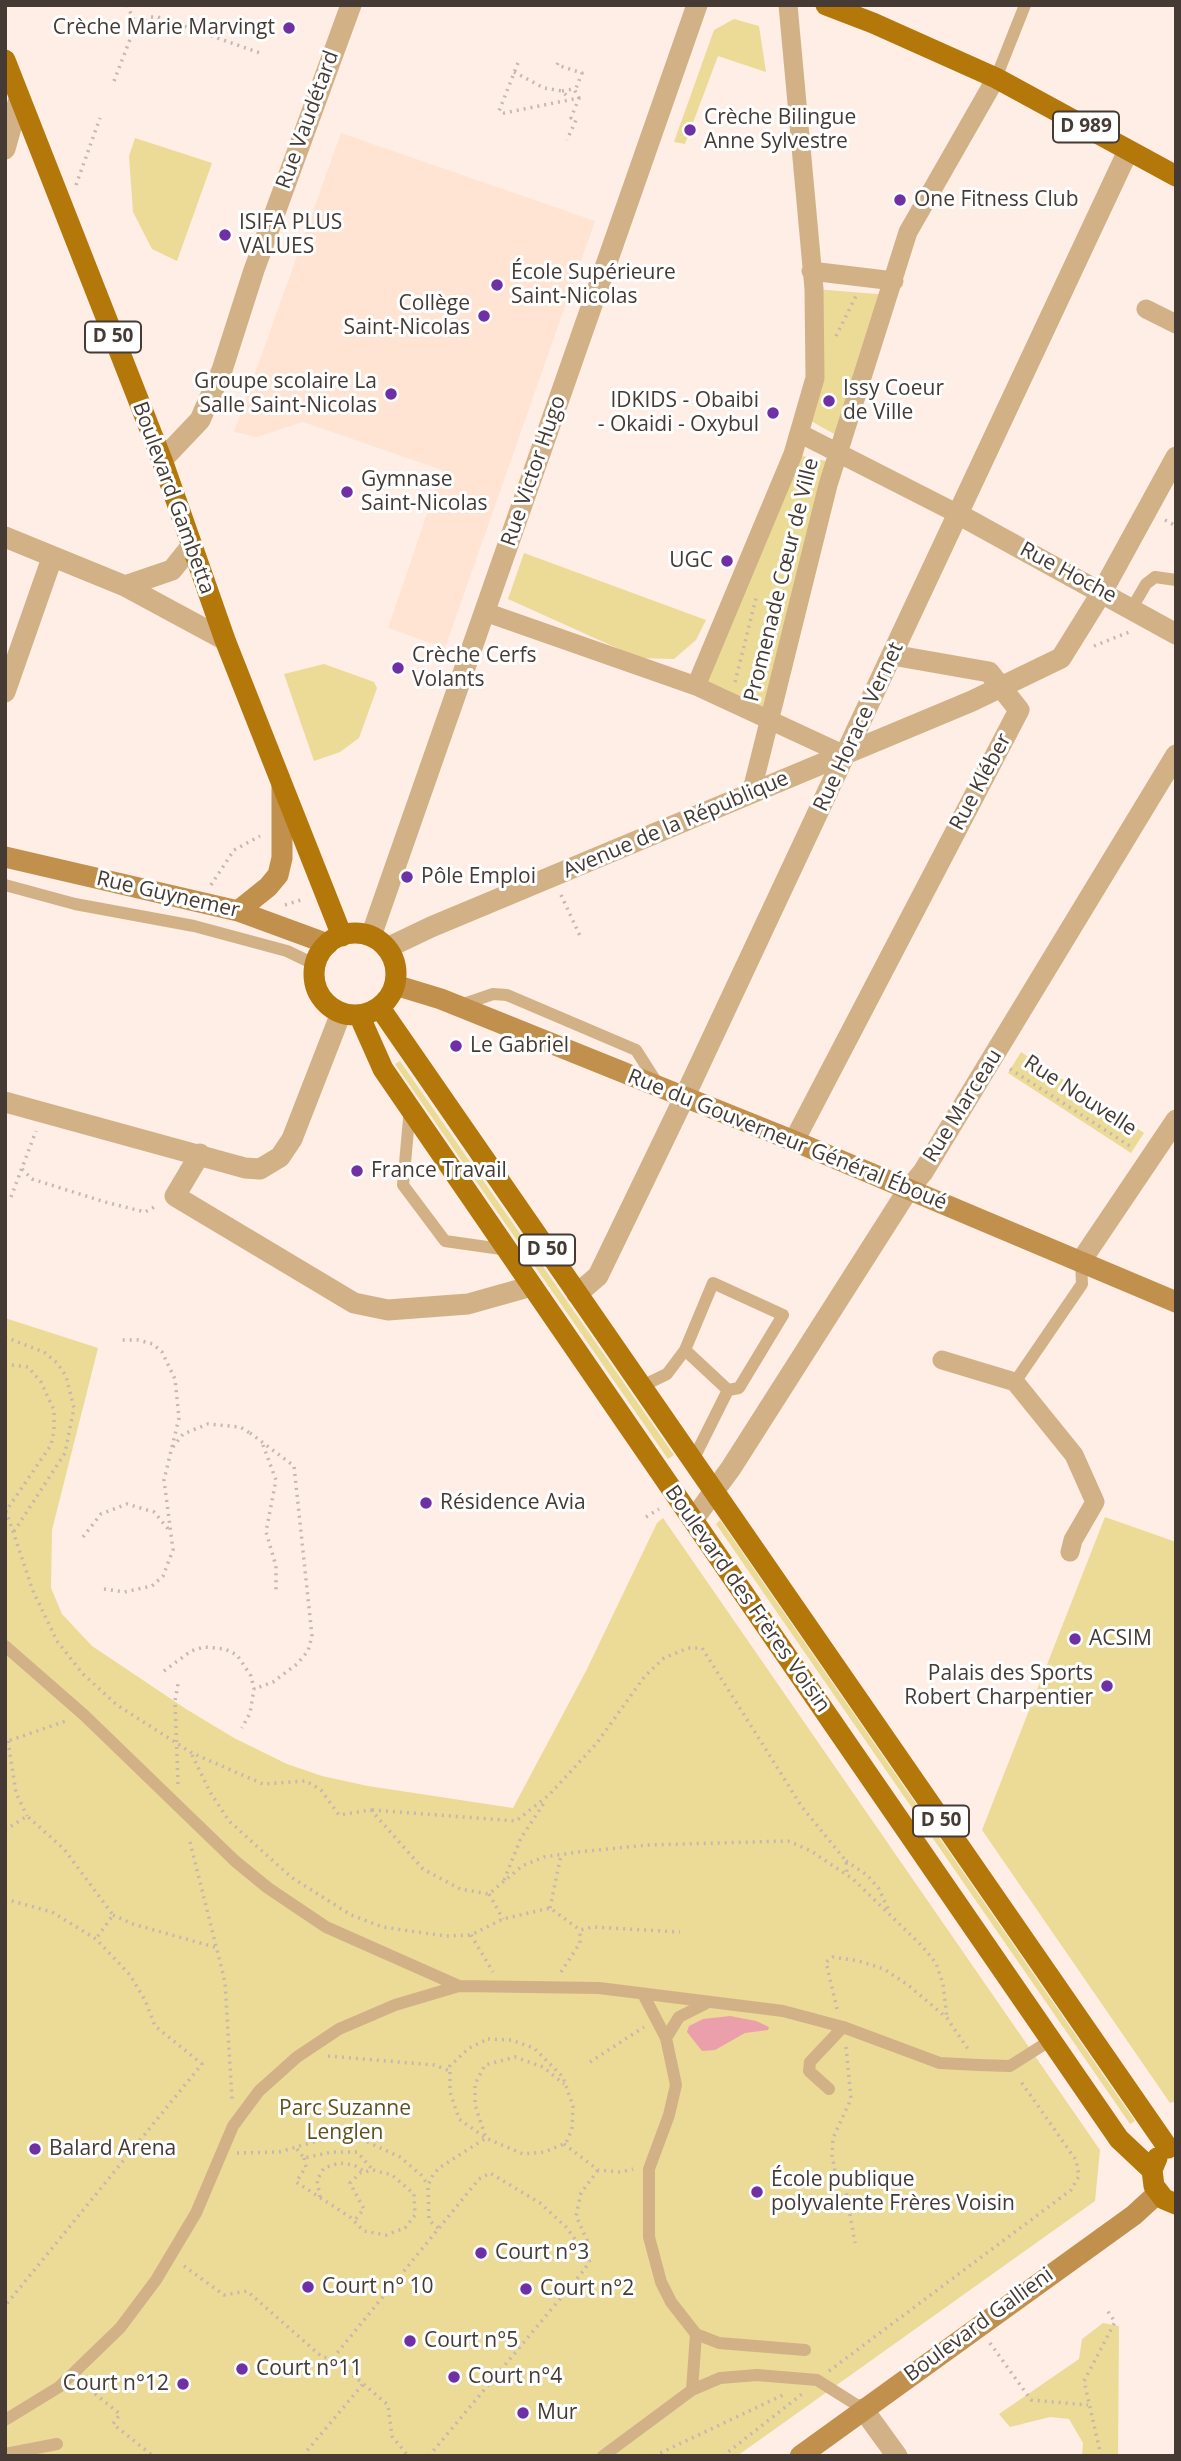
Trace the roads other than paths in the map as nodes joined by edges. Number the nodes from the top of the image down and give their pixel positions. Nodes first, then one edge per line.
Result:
1 (351, 5) edge
2 (697, 5) edge
3 (788, 5) edge
4 (826, 5) edge
5 (1025, 5) edge
6 (5, 60) edge
7 (996, 78) junction
8 (19, 99) junction
9 (5, 149) edge
10 (1128, 151) junction
11 (1176, 176) edge
12 (811, 271) junction
13 (894, 281) junction
14 (1146, 309) dead end
15 (1176, 324) edge
16 (799, 433) junction
17 (839, 452) junction
18 (1176, 457) edge
19 (162, 460) junction
20 (958, 514) junction
21 (5, 537) edge
22 (192, 545) junction
23 (52, 558) junction
24 (1176, 580) edge
25 (125, 586) junction
26 (1102, 592) junction
27 (1132, 608) junction
28 (485, 612) junction
29 (1176, 634) edge
30 (225, 640) junction
31 (892, 655) junction
32 (696, 687) junction
33 (1004, 687) junction
34 (5, 692) edge
35 (770, 720) junction
36 (845, 755) junction
37 (1176, 755) edge
38 (282, 786) junction
39 (751, 794) junction
40 (5, 857) edge
41 (5, 885) edge
42 (238, 911) junction
43 (335, 940) junction
44 (379, 942) junction
45 (316, 965) junction
46 (395, 985) junction
47 (380, 1008) junction
48 (350, 1014) junction
49 (684, 1098) junction
50 (5, 1102) edge
51 (410, 1107) junction
52 (1176, 1120) edge
53 (794, 1141) junction
54 (200, 1154) junction
55 (908, 1190) junction
56 (508, 1250) junction
57 (1082, 1261) junction
58 (532, 1286) junction
59 (577, 1294) junction
60 (1176, 1302) edge
61 (685, 1350) junction
62 (942, 1360) dead end
63 (1015, 1382) junction
64 (640, 1387) junction
65 (728, 1390) junction
66 (692, 1462) junction
67 (714, 1493) junction
68 (693, 1520) junction
69 (1070, 1552) dead end
70 (5, 1646) edge
71 (459, 1986) junction
72 (643, 1994) junction
73 (712, 2003) junction
74 (843, 2026) junction
75 (666, 2038) junction
76 (1051, 2040) junction
77 (829, 2089) dead end
78 (1172, 2147) edge
79 (1152, 2170) junction
80 (1167, 2198) edge
81 (696, 2334) junction
82 (805, 2350) dead end
83 (692, 2390) junction
84 (863, 2409) junction
85 (5, 2420) edge
86 (57, 2444) dead end
87 (5, 2454) edge
88 (603, 2456) edge
89 (800, 2456) edge
90 (897, 2456) edge

1 - 19 street, Rue Vaudétard
2 - 28 street, Rue Victor Hugo
3 - 12 street, Promenade Cœur de Ville
4 - 7 main road, D 989
5 - 7 lane
6 - 8 main road, Boulevard Gambetta / D 50
7 - 10 main road, D 989
7 - 13 street, Promenade Cœur de Ville
8 - 9 street
8 - 19 main road, Boulevard Gambetta / D 50
10 - 11 main road, D 989
10 - 20 street, Rue Horace Vernet
12 - 13 street
12 - 16 street, Promenade Cœur de Ville
13 - 17 street, Promenade Cœur de Ville
14 - 15 street
16 - 17 street, Promenade Cœur de Ville
16 - 32 street, Promenade Cœur de Ville
17 - 20 street, Promenade Cœur de Ville
17 - 35 street, Promenade Cœur de Ville
18 - 26 street
19 - 22 main road, Boulevard Gambetta / D 50
20 - 26 street, Rue Hoche
20 - 31 street, Rue Horace Vernet
21 - 23 street
22 - 25 street
22 - 30 main road, Boulevard Gambetta / D 50
23 - 25 street
23 - 34 street
24 - 27 lane
25 - 30 street
26 - 27 street, Rue Hoche
26 - 33 street
27 - 29 street, Rue Hoche
28 - 32 street, Promenade Cœur de Ville
28 - 44 street, Rue Victor Hugo
30 - 38 main road, Boulevard Gambetta / D 50
31 - 33 street
31 - 36 street, Rue Horace Vernet
32 - 35 street, Promenade Cœur de Ville
33 - 36 street, Avenue de la République
33 - 53 street, Rue Kléber
35 - 36 street, Promenade Cœur de Ville
35 - 39 street, Promenade Cœur de Ville
36 - 39 street, Avenue de la République
36 - 49 street, Rue Horace Vernet
37 - 55 street, Rue Marceau
38 - 42 main road
38 - 43 main road, Boulevard Gambetta / D 50
39 - 44 street, Avenue de la République
40 - 42 main road, Rue Guynemer
41 - 45 lane, Rue Guynemer
42 - 43 main road, Rue Guynemer
43 - 44 main road
43 - 45 main road
44 - 46 main road
45 - 48 main road
46 - 47 main road
46 - 49 main road, Rue du Gouverneur Général Éboué
47 - 48 main road
47 - 59 main road, Boulevard des Frères Voisin / D 50
48 - 51 main road, Boulevard des Frères Voisin / D 50
48 - 54 street
49 - 53 main road, Rue du Gouverneur Général Éboué
49 - 59 street, Rue Horace Vernet
50 - 54 street
51 - 56 main road, Boulevard des Frères Voisin / D 50
51 - 56 lane
52 - 57 street
53 - 55 main road, Rue du Gouverneur Général Éboué
54 - 58 street
55 - 57 main road, Rue du Gouverneur Général Éboué
55 - 67 street, Rue Marceau
56 - 58 main road, Boulevard des Frères Voisin / D 50
57 - 60 main road, Rue du Gouverneur Général Éboué
57 - 63 lane
58 - 68 main road, Boulevard des Frères Voisin / D 50
59 - 64 main road, Boulevard des Frères Voisin / D 50
61 - 64 lane
61 - 65 lane
61 - 65 lane
62 - 63 street
63 - 69 street
64 - 66 main road, Boulevard des Frères Voisin / D 50
65 - 66 lane
66 - 67 main road, Boulevard des Frères Voisin / D 50
67 - 68 street, Rue Marceau
67 - 78 main road, Boulevard des Frères Voisin / D 50
68 - 76 main road, Boulevard des Frères Voisin / D 50
70 - 71 lane
71 - 72 lane
71 - 85 lane
72 - 73 lane
72 - 75 lane
73 - 74 lane
73 - 75 lane
74 - 76 lane
74 - 77 lane
75 - 81 lane
76 - 79 main road, Boulevard des Frères Voisin / D 50
78 - 79 main road
79 - 80 main road
80 - 84 main road, Boulevard Gallieni
81 - 82 lane
81 - 83 lane
83 - 84 lane
83 - 88 lane
84 - 89 main road, Boulevard Gallieni
84 - 90 street
86 - 87 lane

